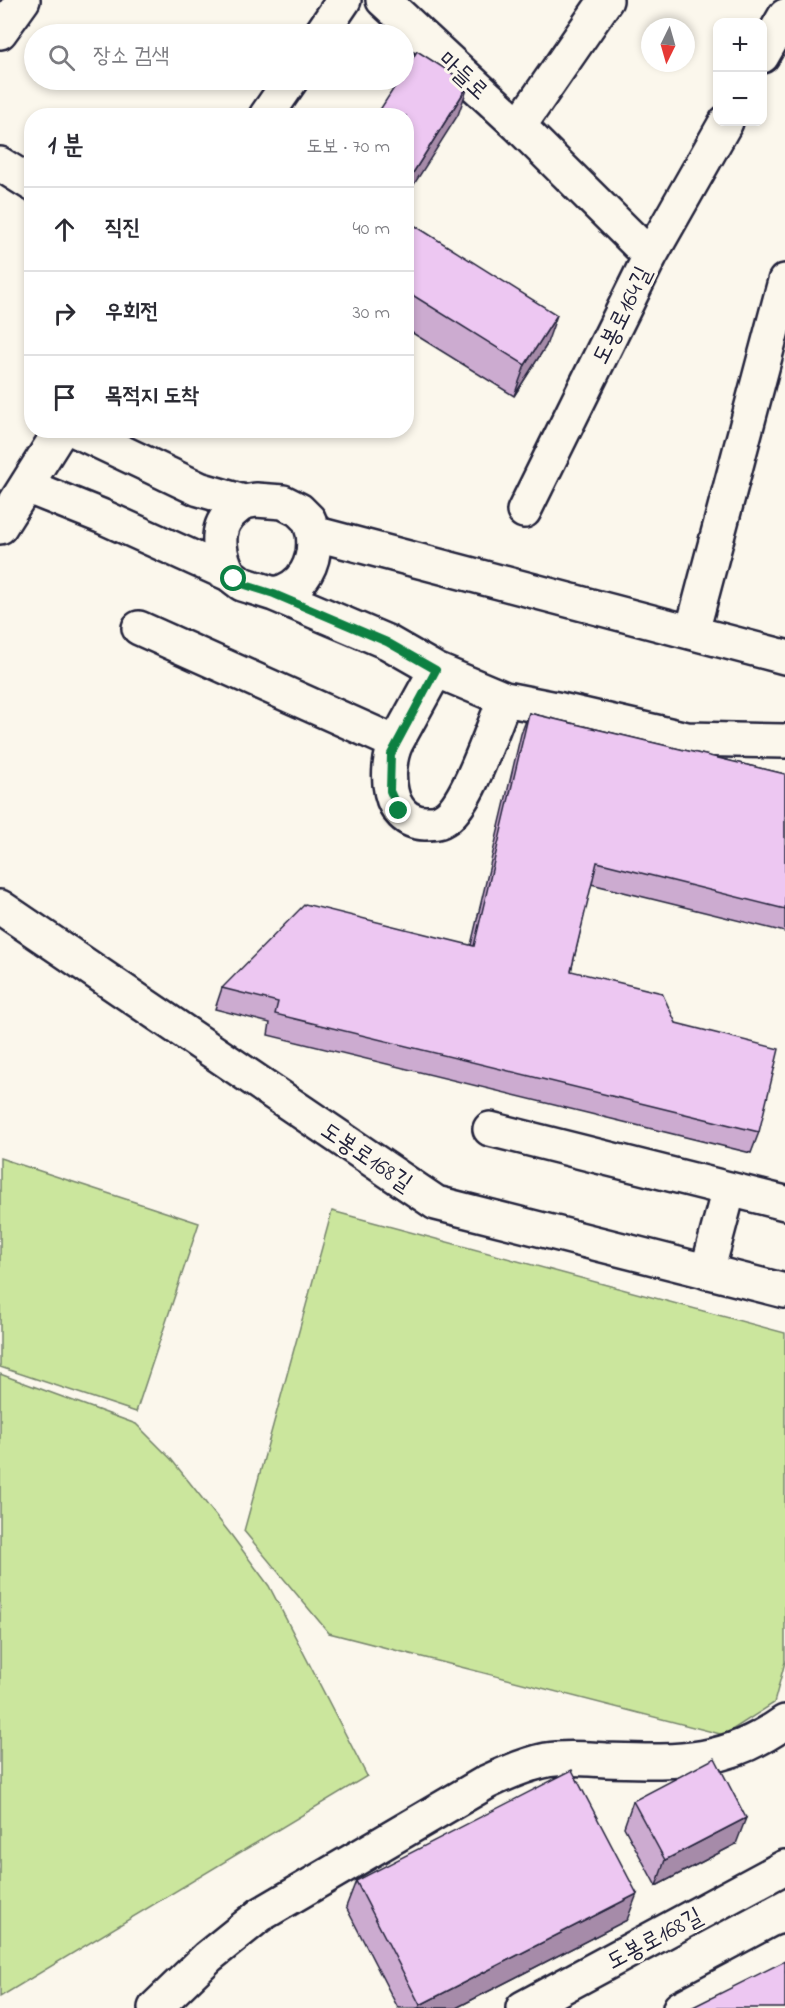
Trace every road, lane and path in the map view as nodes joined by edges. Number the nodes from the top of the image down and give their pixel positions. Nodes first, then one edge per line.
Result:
1 (23, 0) edge
2 (344, 0) edge
3 (383, 0) edge
4 (606, 0) edge
5 (785, 16) edge
6 (328, 24) edge
7 (409, 24) edge
8 (414, 29) edge
9 (0, 32) edge
10 (767, 47) edge
11 (284, 90) edge
12 (272, 108) edge
13 (519, 126) junction
14 (724, 126) edge
15 (0, 164) edge
16 (24, 179) edge
17 (650, 256) junction
18 (785, 282) edge
19 (56, 438) edge
20 (92, 438) edge
21 (26, 486) junction
22 (244, 502) junction
23 (524, 511) dead end
24 (0, 527) edge
25 (313, 533) junction
26 (229, 574) junction
27 (274, 594) junction
28 (139, 628) dead end
29 (692, 632) junction
30 (785, 657) edge
31 (436, 670) junction
32 (505, 699) junction
33 (785, 741) edge
34 (396, 743) junction
35 (0, 907) edge
36 (490, 1129) dead end
37 (729, 1189) junction
38 (785, 1203) edge
39 (707, 1272) junction
40 (785, 1291) edge
41 (785, 1722) edge
42 (785, 1867) edge
43 (785, 1952) edge
44 (155, 2008) edge
45 (523, 2008) edge
46 (680, 2008) edge

1 - 9 street
2 - 6 street
3 - 7 street, 마들로
4 - 13 street
5 - 10 street
8 - 13 street, 마들로
11 - 12 street
13 - 17 street, 마들로
14 - 17 street, 도봉로164길
15 - 16 street
17 - 23 street, 도봉로164길
18 - 29 street
19 - 21 street
20 - 22 street
21 - 24 street
21 - 26 street
22 - 25 street
22 - 26 street
25 - 27 street
25 - 29 street
26 - 27 street
27 - 31 street
28 - 34 street
29 - 30 street
31 - 32 street
31 - 34 street
32 - 33 street
32 - 34 street
35 - 39 street, 도봉로168길
36 - 37 street
37 - 38 street
37 - 39 street
39 - 40 street, 도봉로168길
41 - 44 street
42 - 45 street, 도봉로168길
43 - 46 street

